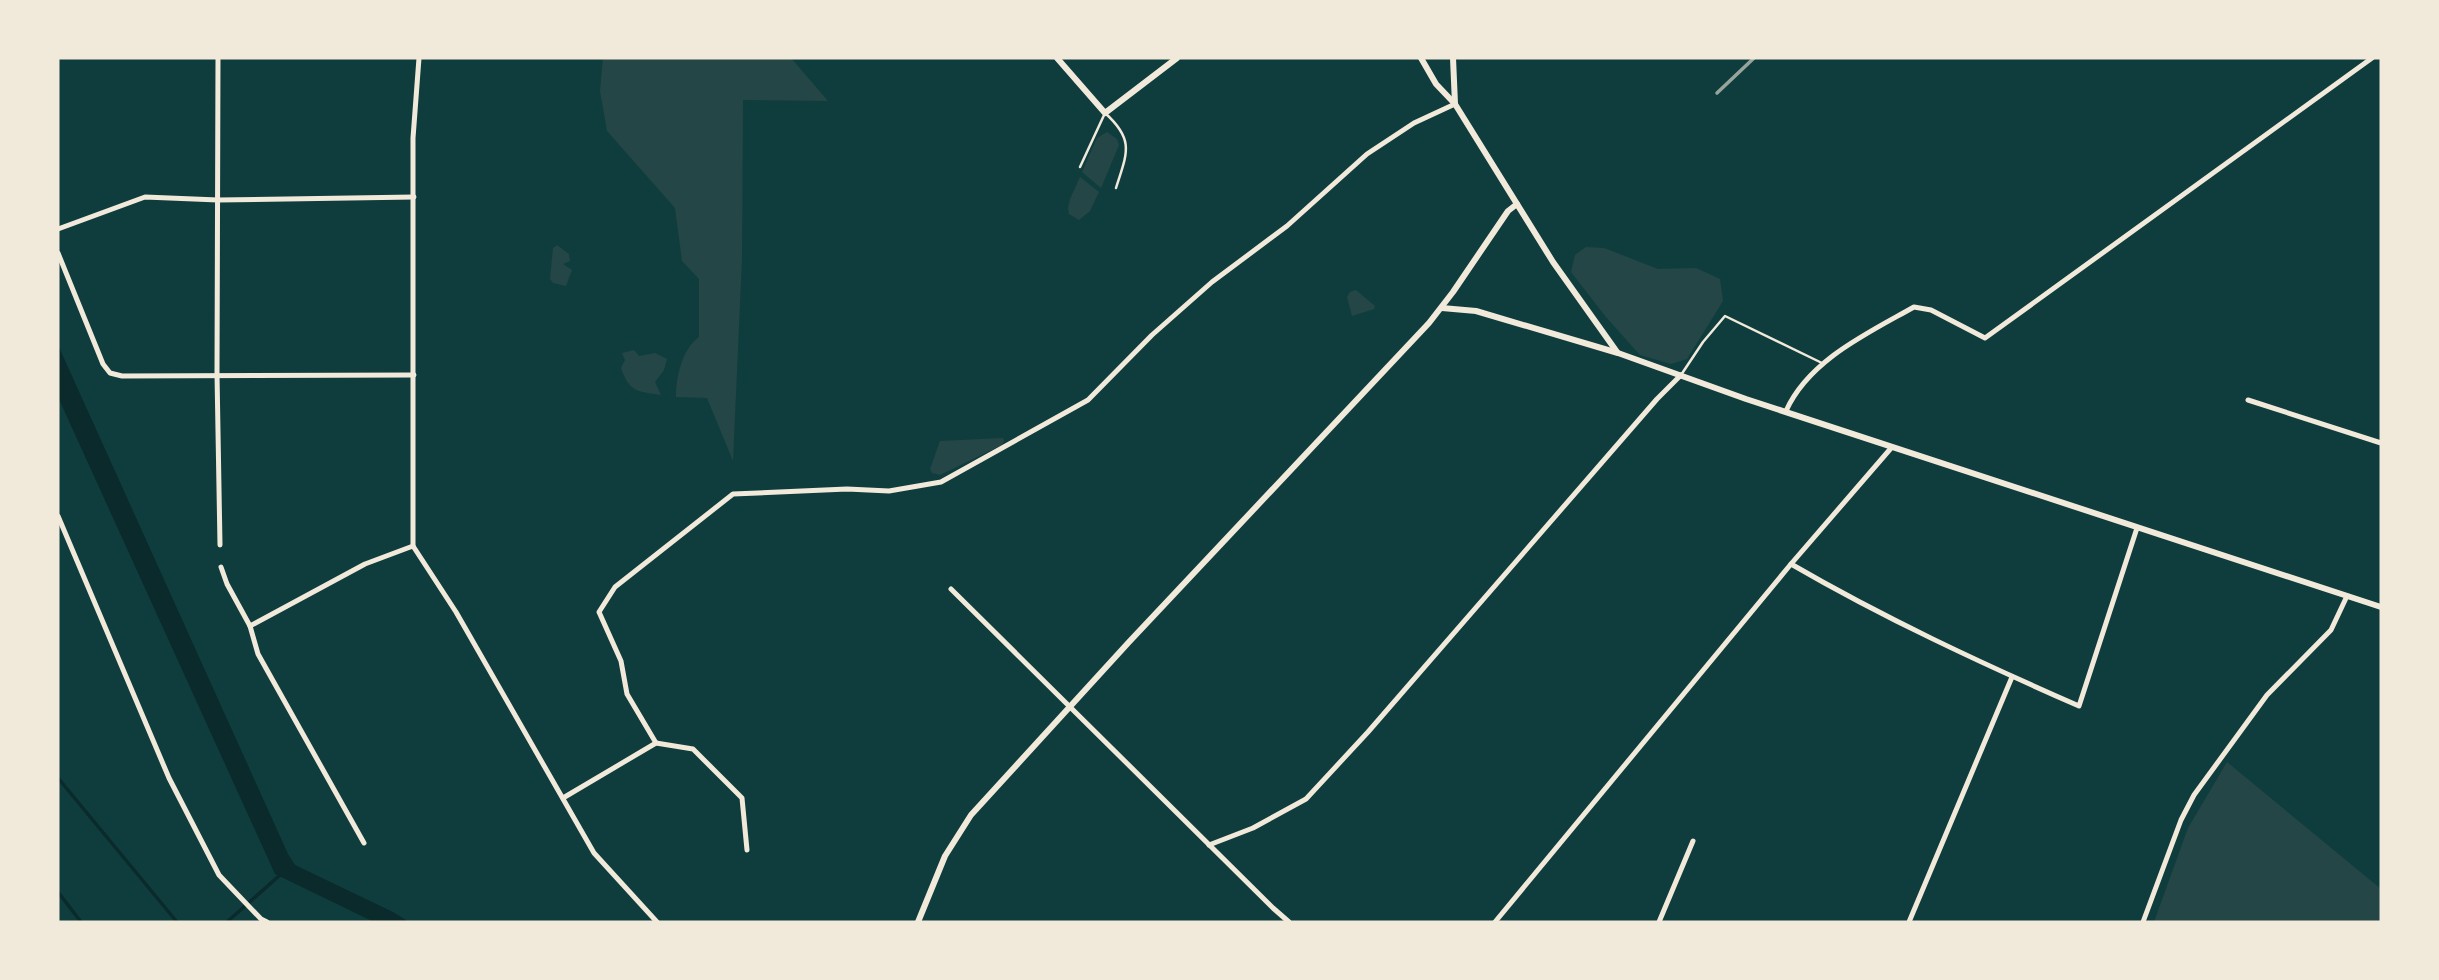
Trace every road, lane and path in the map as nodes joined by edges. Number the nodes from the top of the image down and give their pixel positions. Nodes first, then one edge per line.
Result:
1 (218, 58) edge
2 (419, 58) edge
3 (1057, 58) edge
4 (1177, 58) edge
5 (1421, 58) edge
6 (1453, 58) edge
7 (2372, 58) edge
8 (1455, 104) junction
9 (1105, 113) junction
10 (1080, 167) dead end
11 (1116, 188) dead end
12 (414, 197) junction
13 (218, 200) junction
14 (1517, 205) junction
15 (58, 229) edge
16 (58, 253) edge
17 (1442, 308) junction
18 (1618, 353) junction
19 (1822, 363) junction
20 (217, 374) junction
21 (414, 375) junction
22 (1681, 375) junction
23 (2248, 400) dead end
24 (1786, 411) junction
25 (2381, 443) edge
26 (1892, 447) junction
27 (58, 516) edge
28 (2137, 528) junction
29 (220, 545) dead end
30 (413, 546) junction
31 (1791, 564) junction
32 (221, 568) dead end
33 (951, 589) dead end
34 (2347, 596) junction
35 (2381, 607) edge
36 (250, 626) junction
37 (2012, 677) junction
38 (1069, 708) junction
39 (656, 743) junction
40 (563, 798) junction
41 (1693, 841) dead end
42 (364, 843) dead end
43 (1209, 845) junction
44 (747, 850) dead end
45 (262, 921) edge
46 (657, 922) edge
47 (918, 922) edge
48 (1289, 922) edge
49 (1495, 922) edge
50 (1659, 922) edge
51 (1909, 922) edge
52 (2143, 922) edge

1 - 13 street
2 - 12 street
3 - 9 street
4 - 9 street
5 - 8 street
6 - 8 street
7 - 19 street
8 - 14 street
8 - 39 street
9 - 10 lane
9 - 11 lane
12 - 13 street
12 - 21 street
13 - 15 street
13 - 20 street
14 - 17 street
14 - 18 street
16 - 20 street
17 - 18 street
17 - 38 street
18 - 22 street
19 - 22 lane
19 - 24 street
20 - 21 street
20 - 29 street
21 - 30 street
22 - 24 street
22 - 43 street
23 - 25 street
24 - 26 street
26 - 28 street
26 - 31 street
27 - 45 street
28 - 34 street
28 - 37 street
30 - 36 street
30 - 40 street
31 - 37 street
31 - 49 street
32 - 36 street
33 - 38 street
34 - 35 street
34 - 52 street
36 - 42 street
37 - 51 street
38 - 43 street
38 - 47 street
39 - 40 street
39 - 44 street
40 - 46 street
41 - 50 street
43 - 48 street

